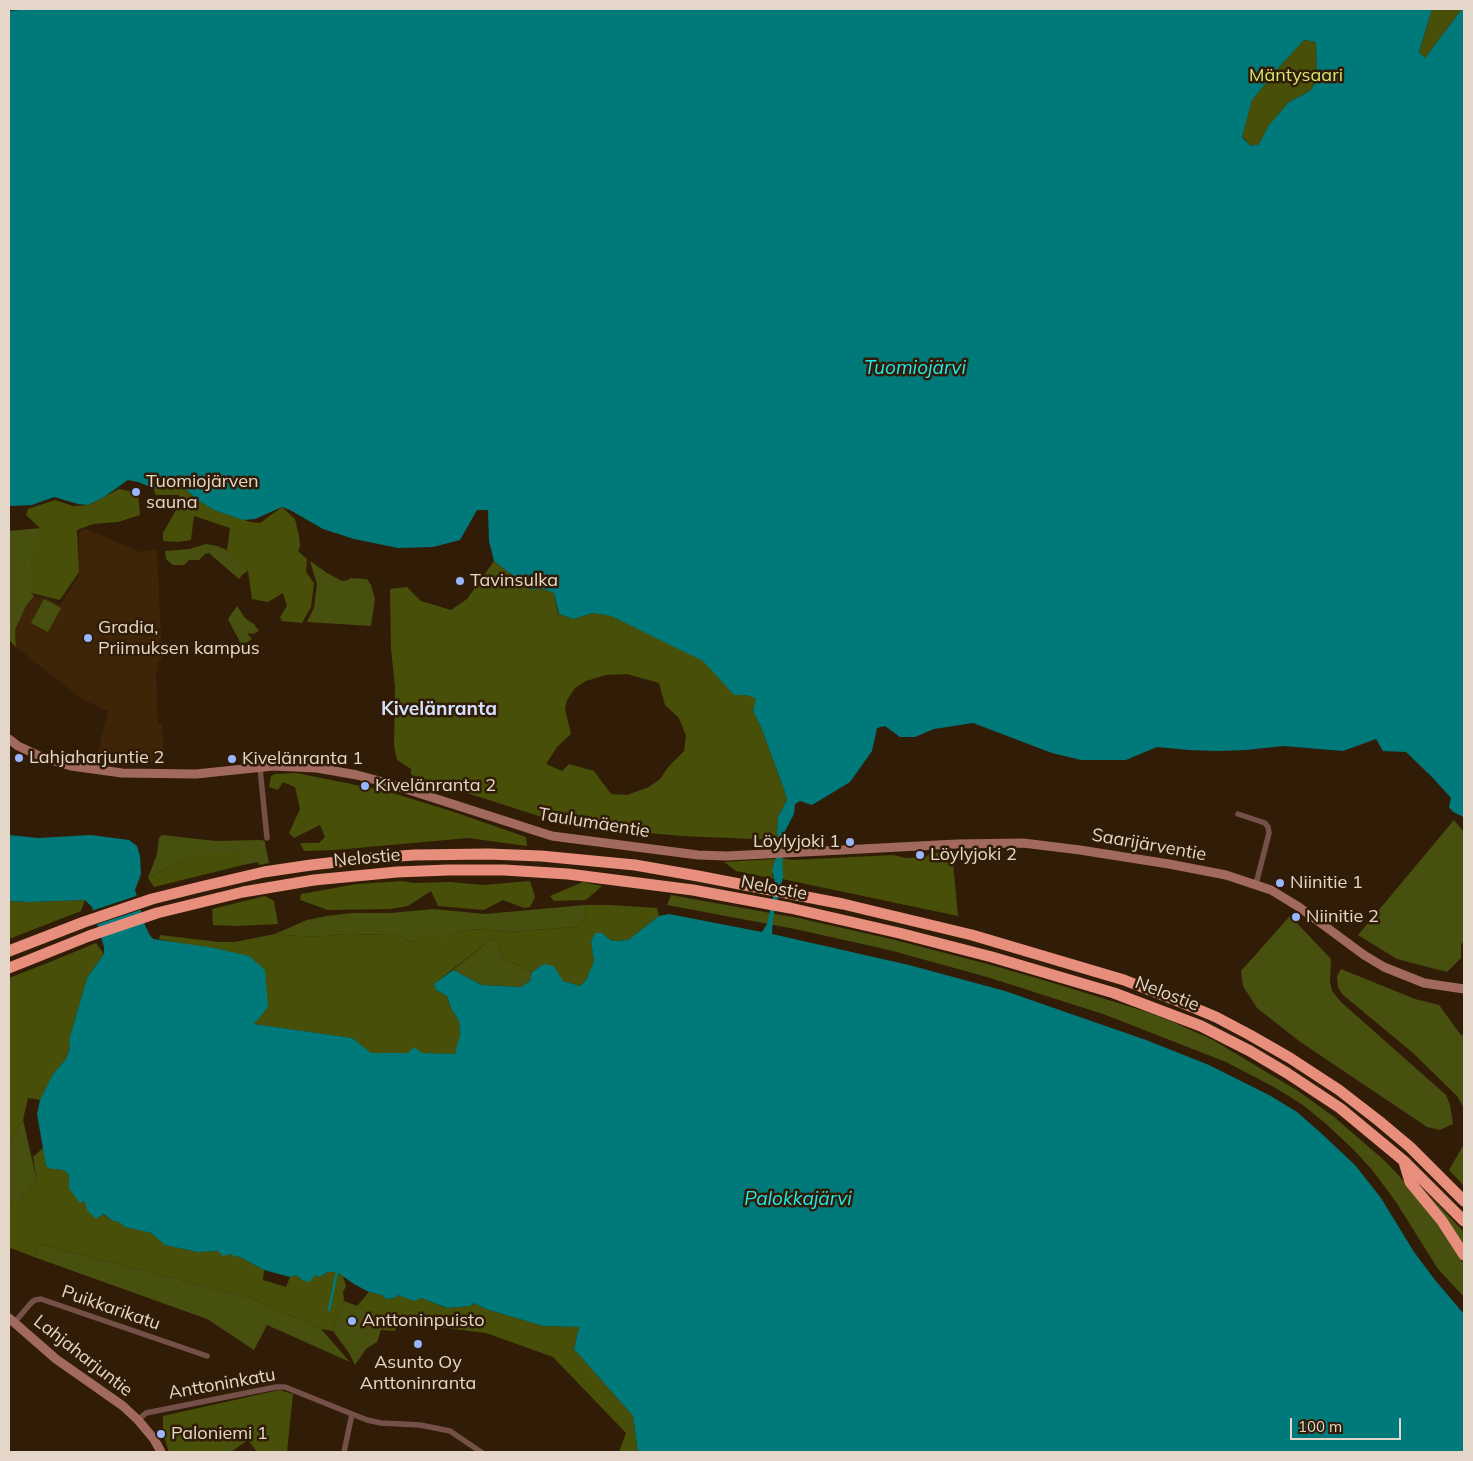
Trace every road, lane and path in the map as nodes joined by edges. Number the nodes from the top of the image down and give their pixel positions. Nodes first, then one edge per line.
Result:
1 (9, 740) edge
2 (260, 768) junction
3 (1238, 814) dead end
4 (267, 838) dead end
5 (795, 853) joint
6 (1256, 884) junction
7 (9, 951) edge
8 (9, 968) edge
9 (1464, 989) edge
10 (1404, 1160) junction
11 (1464, 1201) edge
12 (1464, 1221) edge
13 (1464, 1255) edge
14 (12, 1321) edge
15 (207, 1356) dead end
16 (352, 1414) junction
17 (138, 1420) junction
18 (161, 1452) edge
19 (344, 1452) edge
20 (481, 1452) edge

1 - 2 main road, Taulumäentie
2 - 4 street
2 - 5 main road, Taulumäentie
3 - 6 street
5 - 6 main road, Saarijärventie
6 - 9 main road, Saarijärventie
7 - 11 highway, Nelostie
8 - 10 highway, Nelostie
10 - 12 highway, Nelostie
10 - 13 highway
14 - 15 street, Puikkarikatu
14 - 17 main road, Lahjaharjuntie
16 - 17 street, Anttoninkatu
16 - 19 street
16 - 20 street, Anttoninkatu
17 - 18 main road, Lahjaharjuntie

